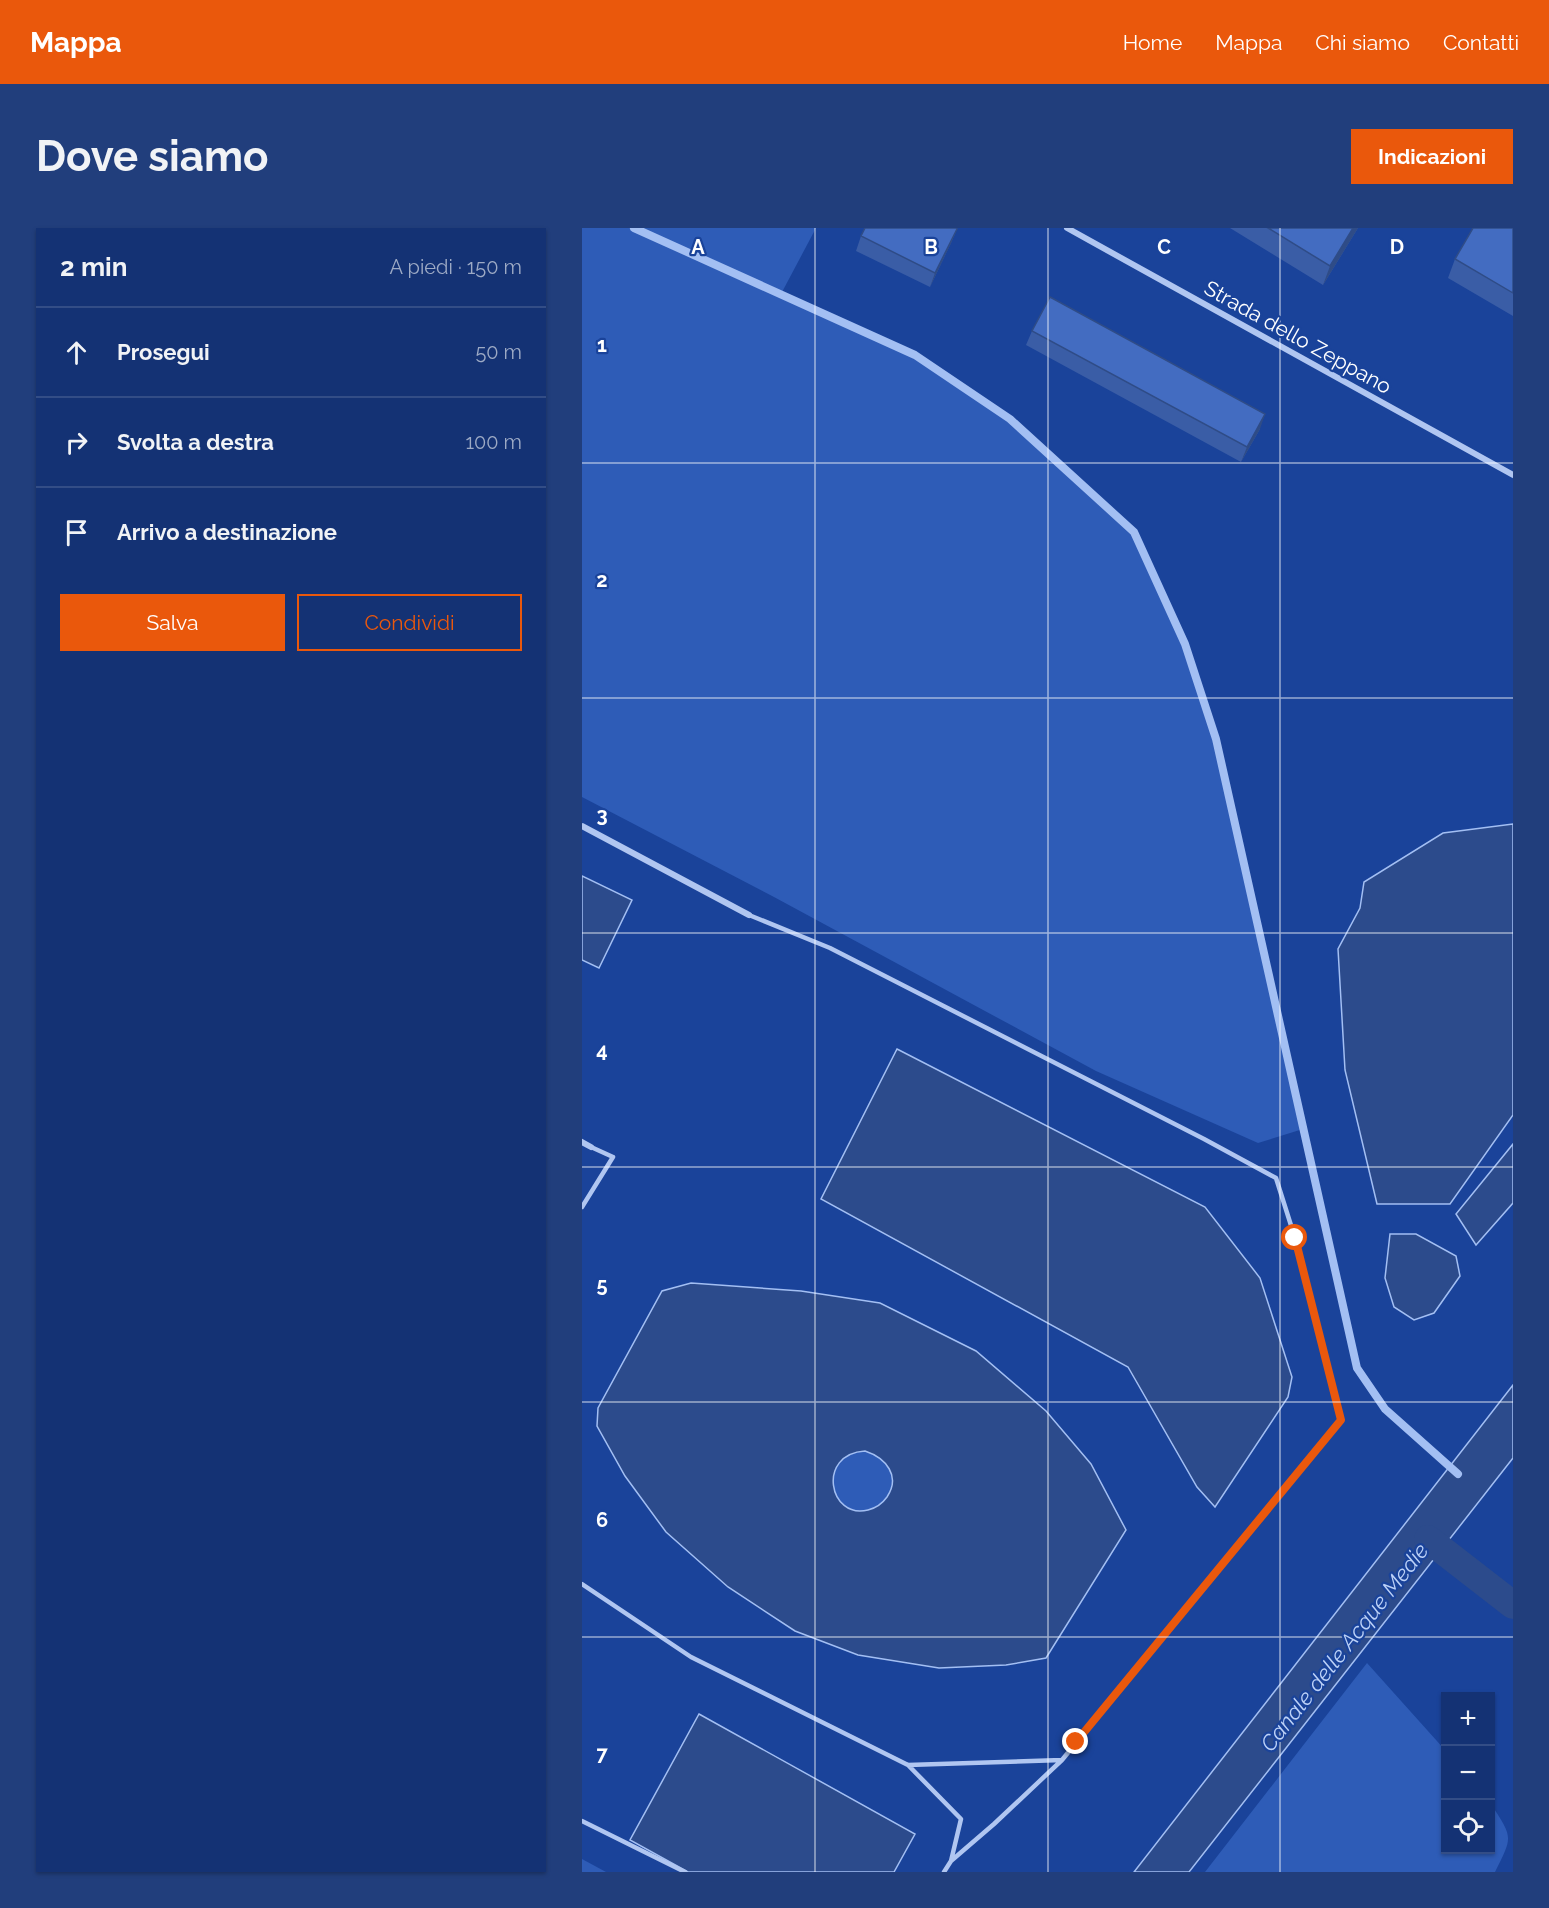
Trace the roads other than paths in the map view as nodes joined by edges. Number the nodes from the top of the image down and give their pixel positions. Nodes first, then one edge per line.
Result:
1 (1067, 228) edge
2 (1513, 475) edge
3 (582, 826) edge
4 (749, 915) joint
5 (582, 1142) edge
6 (591, 1147) joint
7 (582, 1207) edge
8 (582, 1584) edge
9 (1062, 1760) junction
10 (908, 1765) junction
11 (582, 1821) edge
12 (951, 1862) junction
13 (685, 1872) edge
14 (944, 1872) edge

1 - 2 street, Strada dello Zeppano
3 - 4 street
4 - 9 lane
5 - 6 street
6 - 7 lane
8 - 10 lane
9 - 10 lane
9 - 12 lane
10 - 12 lane
11 - 13 lane
12 - 14 lane

